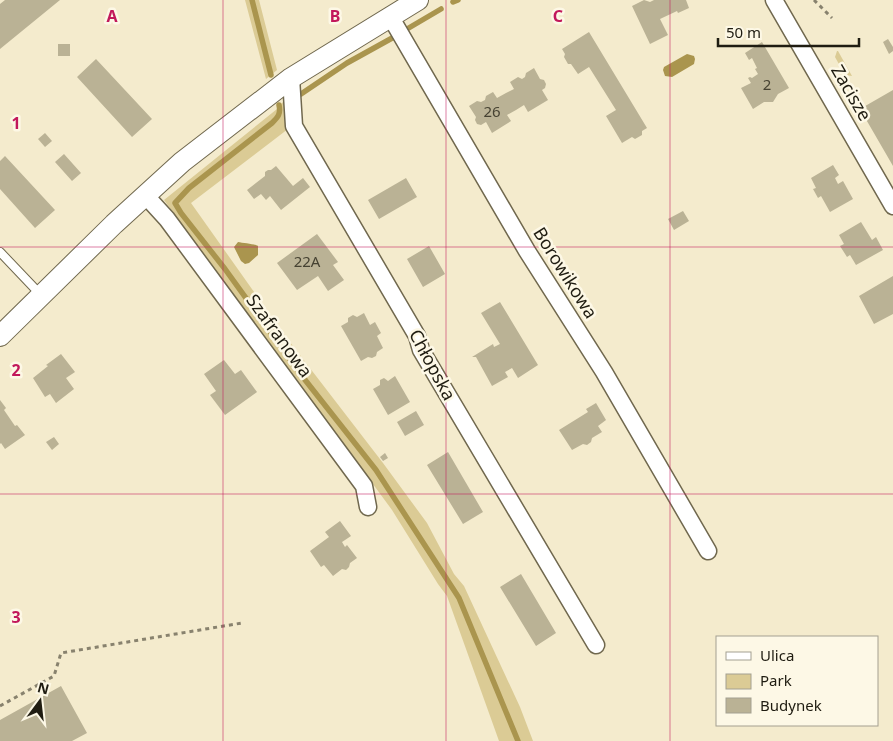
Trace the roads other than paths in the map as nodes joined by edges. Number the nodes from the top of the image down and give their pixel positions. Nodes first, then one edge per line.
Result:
1 (418, 0) edge
2 (774, 0) edge
3 (390, 16) junction
4 (291, 78) junction
5 (146, 196) junction
6 (893, 206) edge
7 (0, 252) edge
8 (41, 296) junction
9 (0, 336) edge
10 (368, 507) dead end
11 (708, 551) dead end
12 (596, 645) dead end

1 - 3 street
2 - 6 street, Zacisze
3 - 4 street
3 - 11 street, Borowikowa
4 - 5 street
4 - 12 street, Chłopska
5 - 8 street
5 - 10 street, Szafranowa
7 - 8 lane
8 - 9 street

